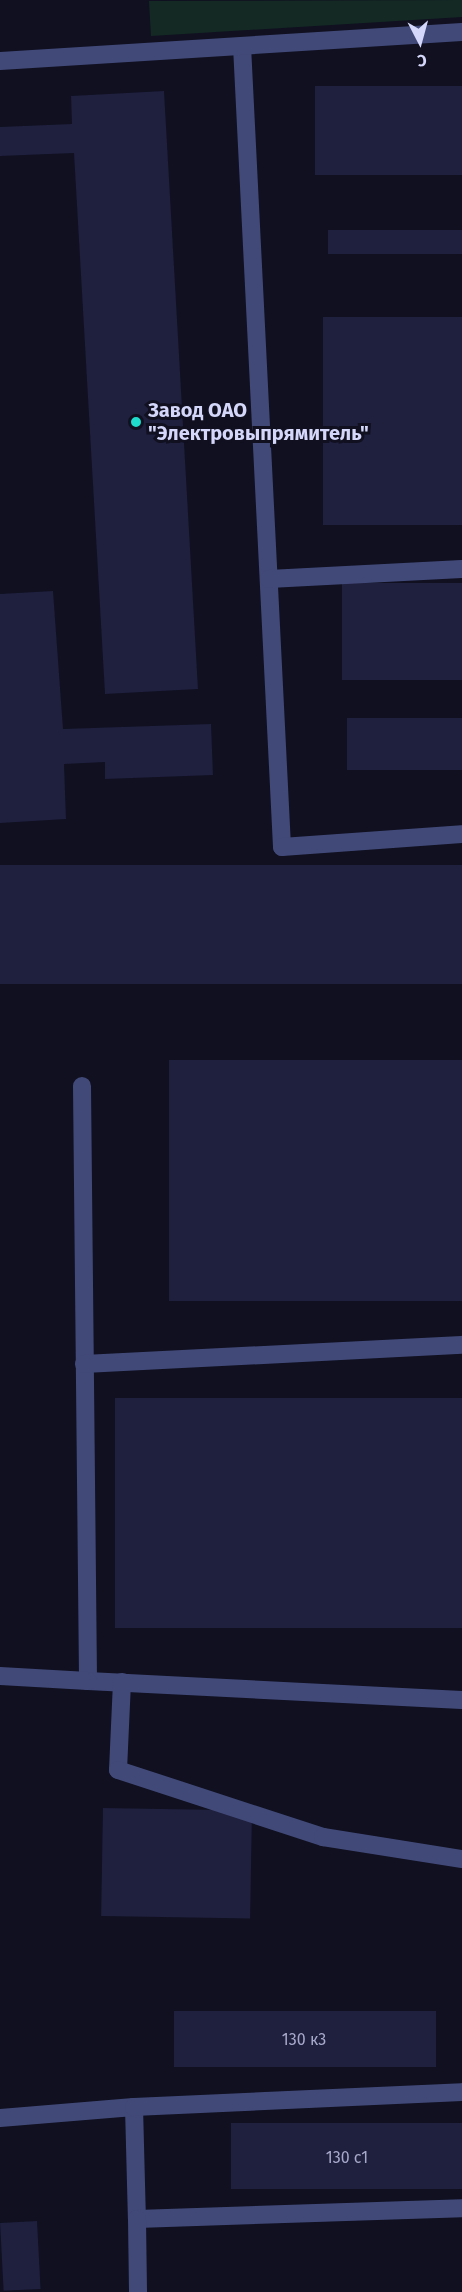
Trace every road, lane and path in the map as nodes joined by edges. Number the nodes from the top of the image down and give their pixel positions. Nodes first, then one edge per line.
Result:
1 (462, 32) edge
2 (242, 46) junction
3 (0, 61) edge
4 (462, 568) edge
5 (269, 579) junction
6 (462, 834) edge
7 (82, 1086) dead end
8 (462, 1346) edge
9 (84, 1364) junction
10 (0, 1676) edge
11 (87, 1681) junction
12 (122, 1682) junction
13 (462, 1700) edge
14 (460, 1862) edge
15 (462, 2092) edge
16 (135, 2107) junction
17 (0, 2118) edge
18 (462, 2208) edge
19 (137, 2219) junction
20 (138, 2292) edge

1 - 2 lane
2 - 3 lane
2 - 5 lane
4 - 5 lane
5 - 6 lane
7 - 9 lane
8 - 9 lane
9 - 11 lane
10 - 11 lane
11 - 12 lane
12 - 13 lane
12 - 14 lane
15 - 16 lane
16 - 17 lane
16 - 19 lane
18 - 19 lane
19 - 20 lane

